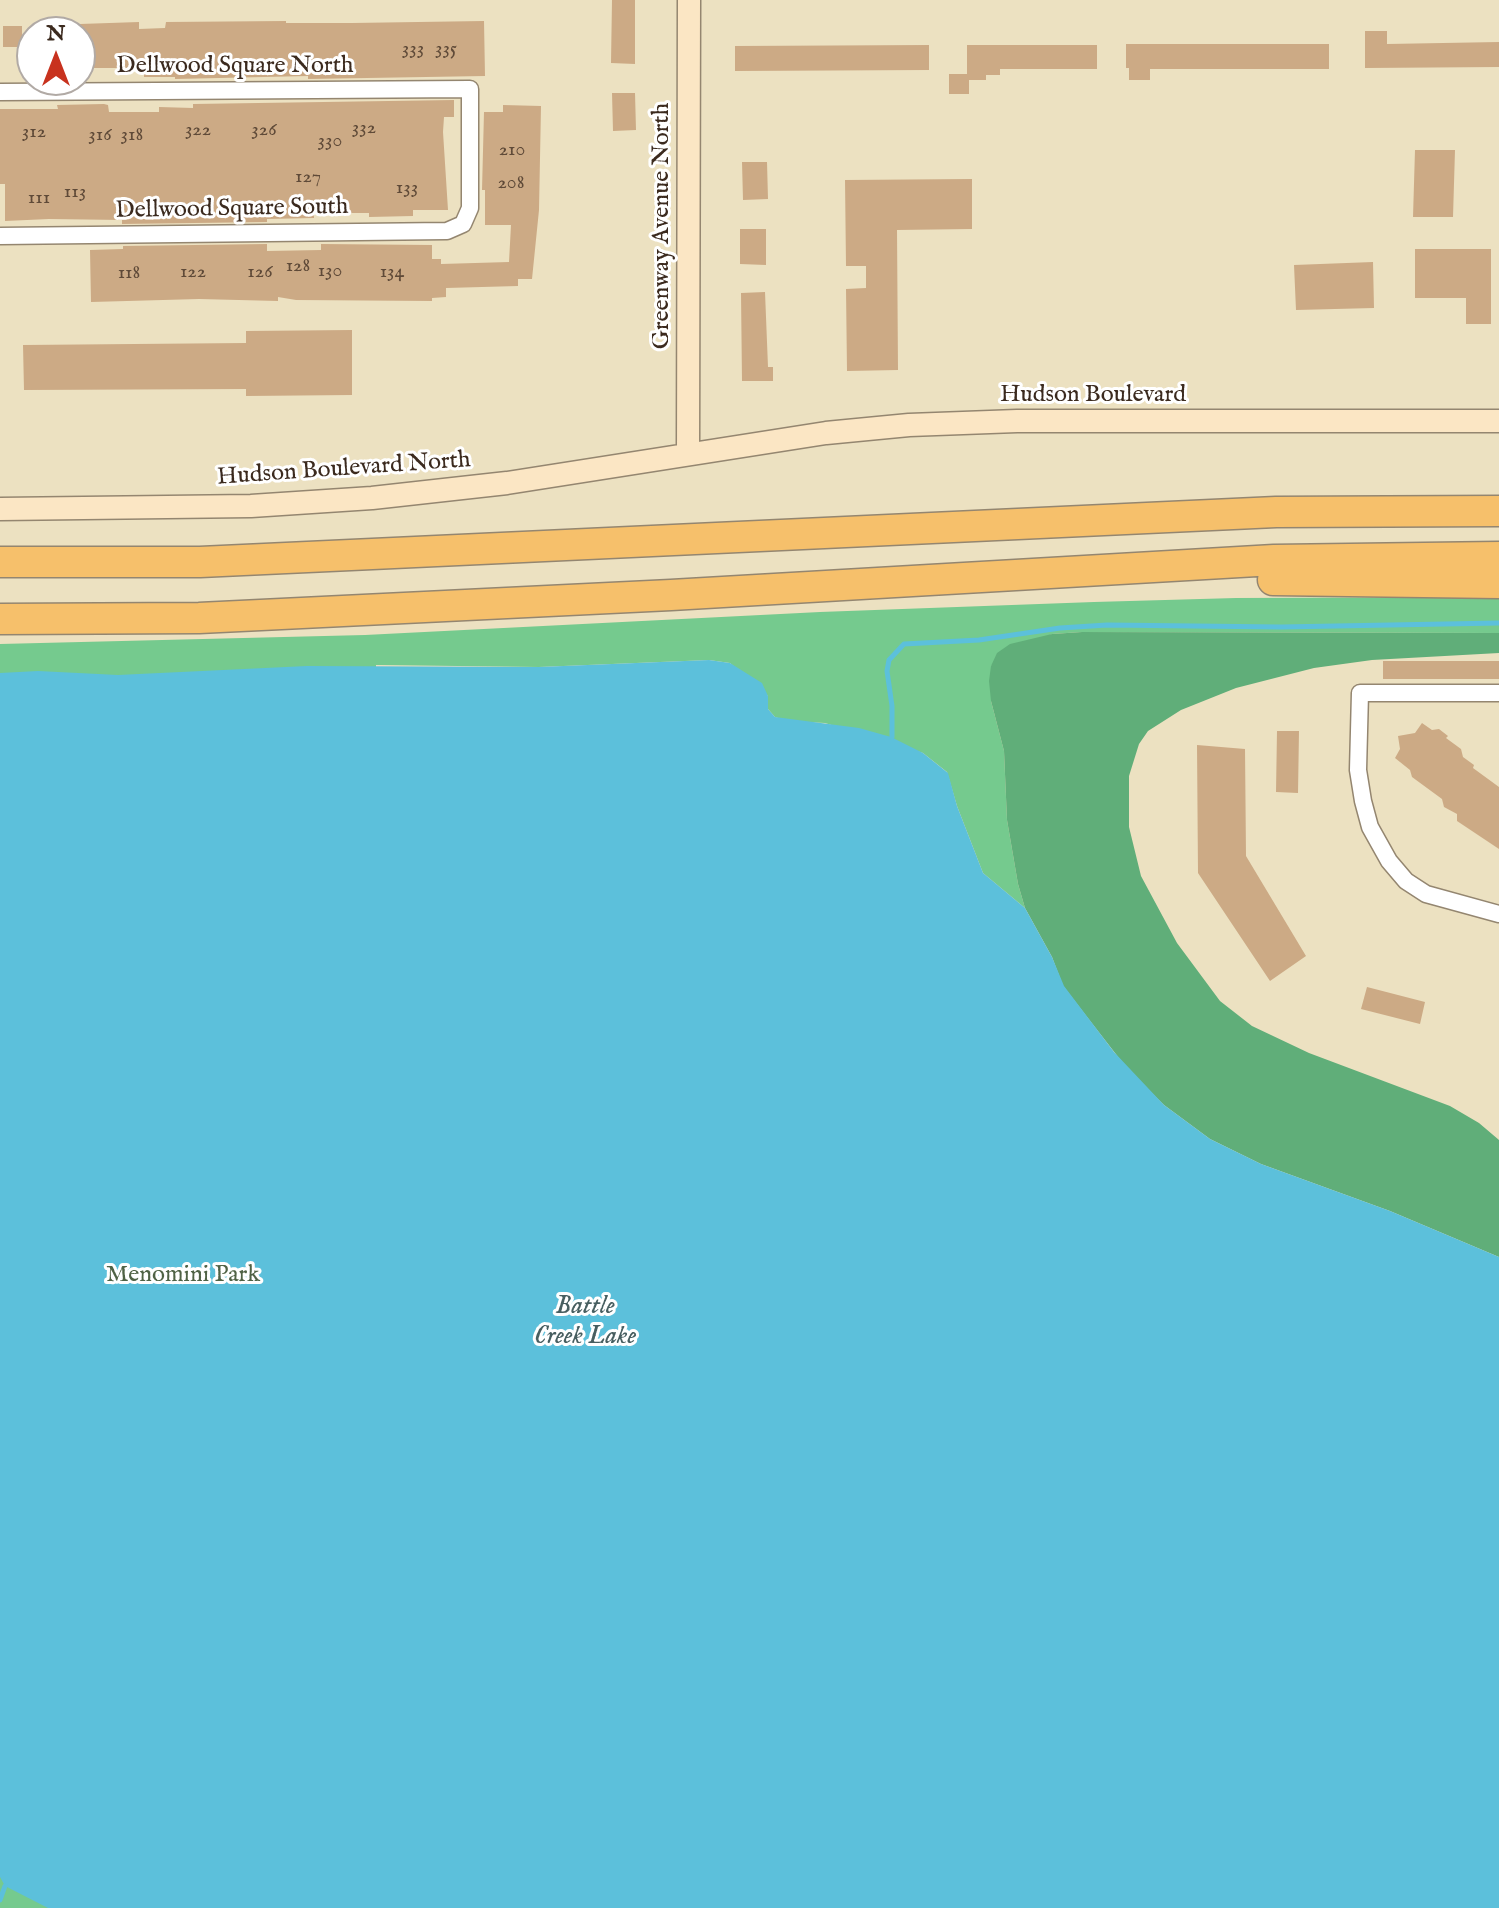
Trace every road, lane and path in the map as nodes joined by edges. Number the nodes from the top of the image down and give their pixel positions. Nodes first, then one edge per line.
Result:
1 (689, 0) edge
2 (0, 92) edge
3 (463, 224) joint
4 (0, 236) edge
5 (1499, 421) edge
6 (688, 453) junction
7 (0, 509) edge
8 (1499, 511) edge
9 (1499, 557) edge
10 (0, 562) edge
11 (1039, 573) junction
12 (1499, 583) edge
13 (0, 619) edge
14 (1499, 693) edge
15 (1499, 914) edge

1 - 6 street, Greenway Avenue North
2 - 3 street, Dellwood Square North
3 - 4 street, Dellwood Square South
5 - 6 street, Hudson Boulevard
6 - 7 street, Hudson Boulevard North
8 - 10 highway
9 - 11 highway
11 - 12 highway
11 - 13 highway
14 - 15 street

